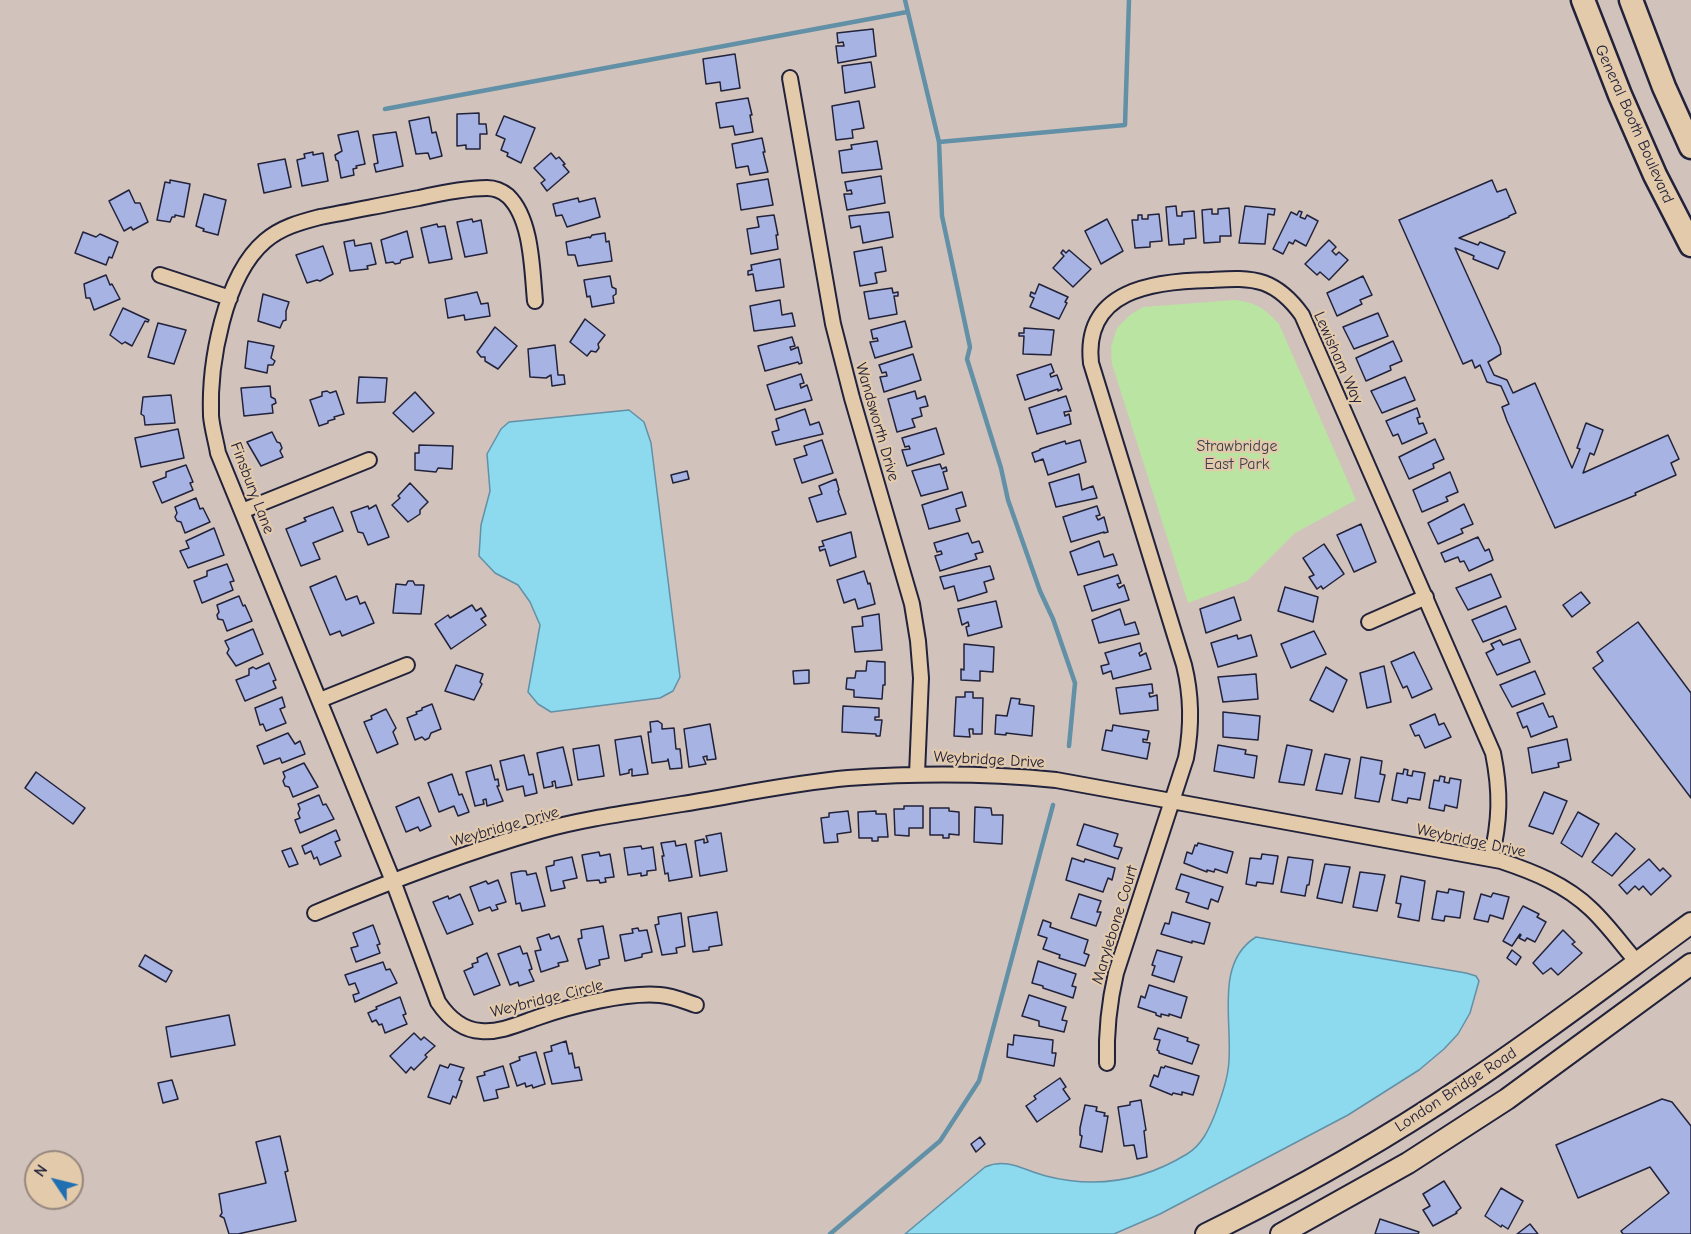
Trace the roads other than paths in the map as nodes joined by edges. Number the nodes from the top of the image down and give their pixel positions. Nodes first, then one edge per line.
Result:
1 (1583, 0) edge
2 (1631, 0) edge
3 (790, 78) dead end
4 (1691, 147) edge
5 (1691, 245) edge
6 (160, 275) dead end
7 (230, 298) junction
8 (535, 301) dead end
9 (369, 459) dead end
10 (242, 511) junction
11 (1426, 597) junction
12 (1369, 622) dead end
13 (407, 665) dead end
14 (320, 700) junction
15 (917, 774) junction
16 (1173, 800) junction
17 (1491, 859) junction
18 (393, 881) junction
19 (315, 913) dead end
20 (1691, 922) edge
21 (1637, 962) junction
22 (1691, 964) edge
23 (696, 1005) dead end
24 (1107, 1063) dead end
25 (1206, 1234) edge
26 (1281, 1234) edge

1 - 5 highway, General Booth Boulevard
2 - 4 highway
3 - 15 street, Wandsworth Drive
6 - 7 street
7 - 8 street, Finsbury Lane
7 - 10 street, Finsbury Lane
9 - 10 street
10 - 14 street, Finsbury Lane
11 - 12 street
11 - 16 street, Lewisham Way
11 - 17 street, Lewisham Way
13 - 14 street
14 - 18 street, Finsbury Lane
15 - 16 street, Weybridge Drive
15 - 18 street, Weybridge Drive
16 - 17 street, Weybridge Drive
16 - 24 street, Marylebone Court
17 - 21 street, Weybridge Drive
18 - 19 street, Weybridge Drive
18 - 23 street, Weybridge Circle
20 - 21 main road, London Bridge Road
21 - 25 main road, London Bridge Road
22 - 26 main road, London Bridge Road

